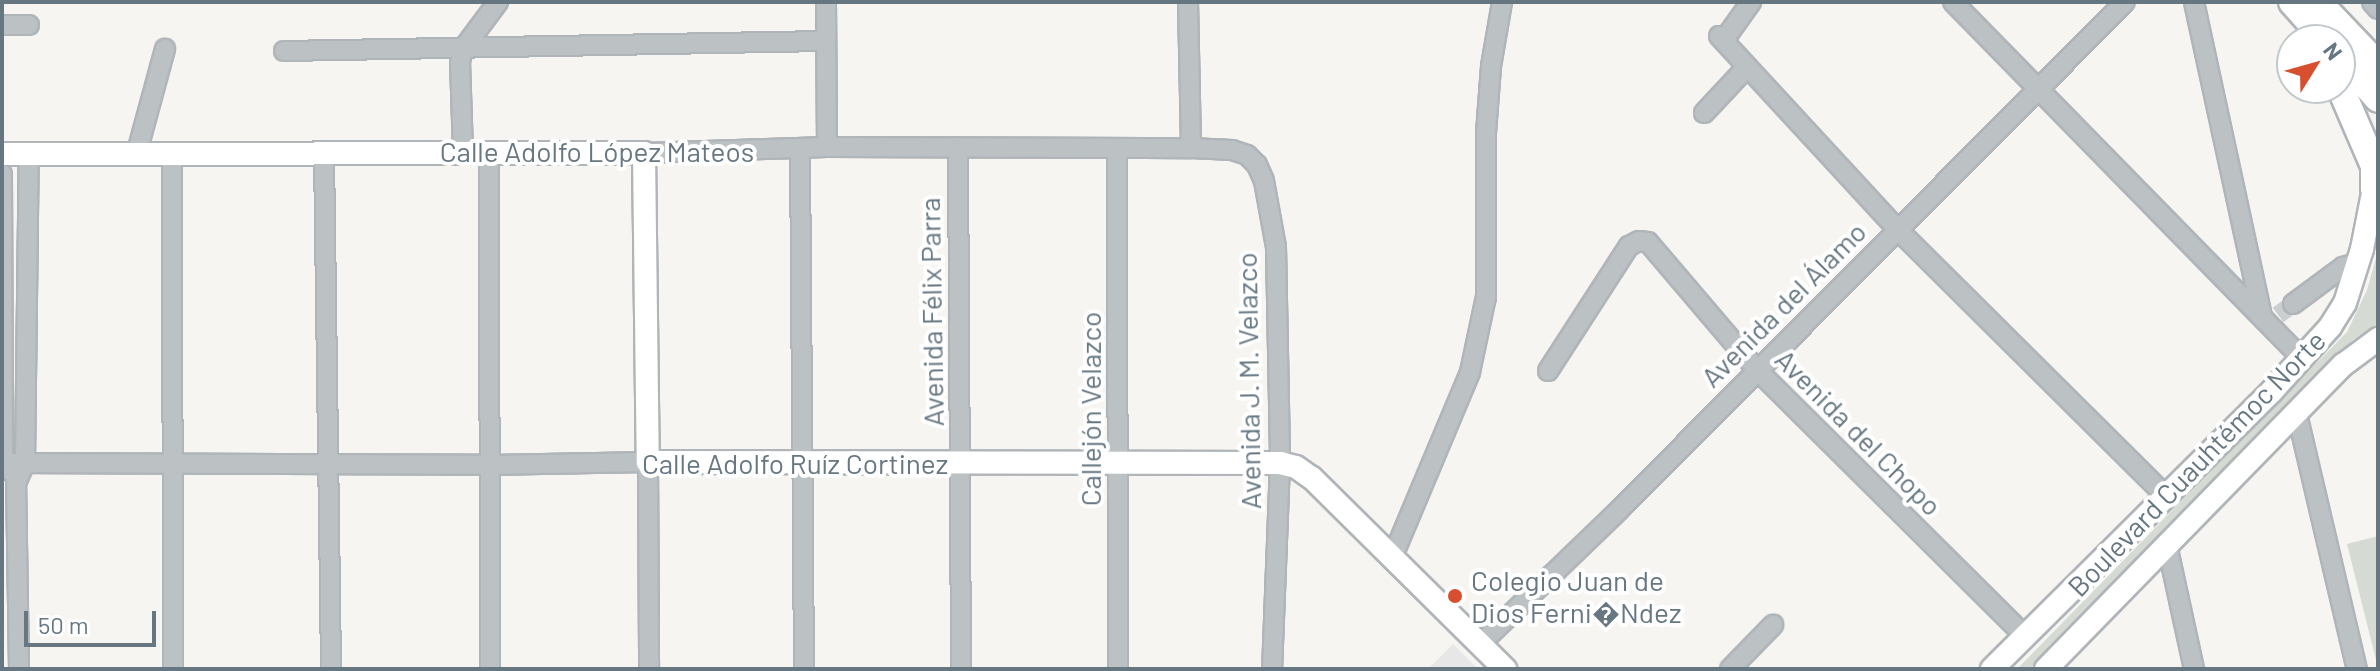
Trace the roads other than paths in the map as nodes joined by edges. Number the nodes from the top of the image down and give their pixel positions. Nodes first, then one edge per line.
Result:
1 (498, 2) edge
2 (826, 2) edge
3 (1188, 2) edge
4 (1502, 2) edge
5 (1751, 2) edge
6 (1953, 2) edge
7 (2125, 2) edge
8 (2194, 2) edge
9 (2318, 2) edge
10 (2372, 2) edge
11 (2281, 4) edge
12 (2378, 9) edge
13 (2295, 24) edge
14 (2306, 24) edge
15 (2, 25) edge
16 (29, 25) dead end
17 (825, 41) junction
18 (165, 49) dead end
19 (463, 49) junction
20 (284, 51) dead end
21 (2378, 65) edge
22 (1747, 67) junction
23 (2356, 74) edge
24 (2039, 89) junction
25 (2378, 99) edge
26 (2347, 104) edge
27 (1704, 113) dead end
28 (827, 147) junction
29 (958, 147) junction
30 (1117, 148) junction
31 (1191, 148) junction
32 (800, 149) junction
33 (489, 151) junction
34 (137, 152) junction
35 (463, 152) junction
36 (172, 153) junction
37 (324, 153) junction
38 (644, 153) junction
39 (2, 154) edge
40 (29, 154) junction
41 (2, 174) edge
42 (2376, 178) edge
43 (1898, 230) junction
44 (2357, 263) junction
45 (2275, 314) junction
46 (2378, 339) edge
47 (2302, 359) junction
48 (1757, 370) junction
49 (1548, 371) dead end
50 (2297, 414) junction
51 (803, 461) junction
52 (648, 462) junction
53 (1119, 462) junction
54 (3, 463) edge
55 (25, 463) junction
56 (961, 463) junction
57 (1280, 463) junction
58 (173, 464) junction
59 (330, 464) junction
60 (491, 465) junction
61 (16, 483) junction
62 (2167, 497) junction
63 (2167, 545) junction
64 (1392, 558) junction
65 (1773, 625) dead end
66 (2025, 636) junction
67 (1480, 644) junction
68 (19, 669) edge
69 (173, 669) edge
70 (331, 669) edge
71 (490, 669) edge
72 (649, 669) edge
73 (804, 669) edge
74 (961, 669) edge
75 (1118, 669) edge
76 (1272, 669) edge
77 (1505, 669) edge
78 (1730, 669) edge
79 (1992, 669) edge
80 (2046, 669) edge
81 (2194, 669) edge
82 (2357, 669) edge

1 - 19 street
2 - 17 street
3 - 31 street
4 - 64 street
5 - 22 street
6 - 24 street
7 - 24 street, Avenida del Álamo
8 - 45 street
9 - 21 highway
10 - 12 street
11 - 13 highway
11 - 14 highway
15 - 16 street
17 - 19 street
17 - 28 street
18 - 34 street
19 - 20 street
19 - 35 street
22 - 27 street
22 - 43 street
23 - 25 highway
24 - 43 street, Avenida del Álamo
24 - 45 street
26 - 42 highway
28 - 29 street, Calle Adolfo López Mateos
28 - 32 street, Calle Adolfo López Mateos
29 - 30 street, Calle Adolfo López Mateos
29 - 56 street, Avenida Félix Parra
30 - 31 street, Calle Adolfo López Mateos
30 - 53 street, Callejón Velazco
31 - 57 street, Avenida J. M. Velazco
32 - 38 street, Calle Adolfo López Mateos
32 - 51 street
33 - 35 main road, Calle Adolfo López Mateos
33 - 38 main road, Calle Adolfo López Mateos
33 - 60 street
34 - 36 main road, Calle Adolfo López Mateos
34 - 40 main road, Calle Adolfo López Mateos
35 - 37 main road, Calle Adolfo López Mateos
36 - 37 main road, Calle Adolfo López Mateos
36 - 58 street
37 - 59 street
38 - 52 main road
39 - 40 main road, Calle Adolfo López Mateos
40 - 55 street
41 - 54 street
42 - 44 main road, Boulevard Cuauhtémoc Norte
43 - 48 street, Avenida del Álamo
43 - 62 street
44 - 45 street
44 - 47 main road, Boulevard Cuauhtémoc Norte
45 - 47 street
46 - 50 main road, Boulevard Cuauhtémoc Norte
47 - 62 main road, Boulevard Cuauhtémoc Norte
48 - 49 street, Avenida del Chopo
48 - 66 street, Avenida del Chopo
48 - 67 street, Avenida del Álamo
50 - 63 main road, Boulevard Cuauhtémoc Norte
50 - 82 street
51 - 52 main road, Calle Adolfo Ruíz Cortinez
51 - 56 main road, Calle Adolfo Ruíz Cortinez
51 - 73 street
52 - 60 street, Calle Adolfo Ruíz Cortinez
52 - 72 street
53 - 56 main road, Calle Adolfo Ruíz Cortinez
53 - 57 main road, Calle Adolfo Ruíz Cortinez
53 - 75 street, Callejón Velazco
54 - 55 street, Calle Adolfo Ruíz Cortinez
54 - 61 street
55 - 58 street, Calle Adolfo Ruíz Cortinez
55 - 61 street
56 - 74 street, Avenida Félix Parra
57 - 64 main road, Calle Adolfo Ruíz Cortinez
57 - 76 street, Avenida J. M. Velazco
58 - 59 street, Calle Adolfo Ruíz Cortinez
58 - 69 street
59 - 60 street, Calle Adolfo Ruíz Cortinez
59 - 70 street
60 - 71 street
61 - 68 street
62 - 66 main road, Boulevard Cuauhtémoc Norte
63 - 80 main road, Boulevard Cuauhtémoc Norte
63 - 81 street
64 - 67 main road, Calle Adolfo Ruíz Cortinez
65 - 78 street
66 - 79 main road, Boulevard Cuauhtémoc Norte
67 - 77 main road, Calle Adolfo Ruíz Cortinez

